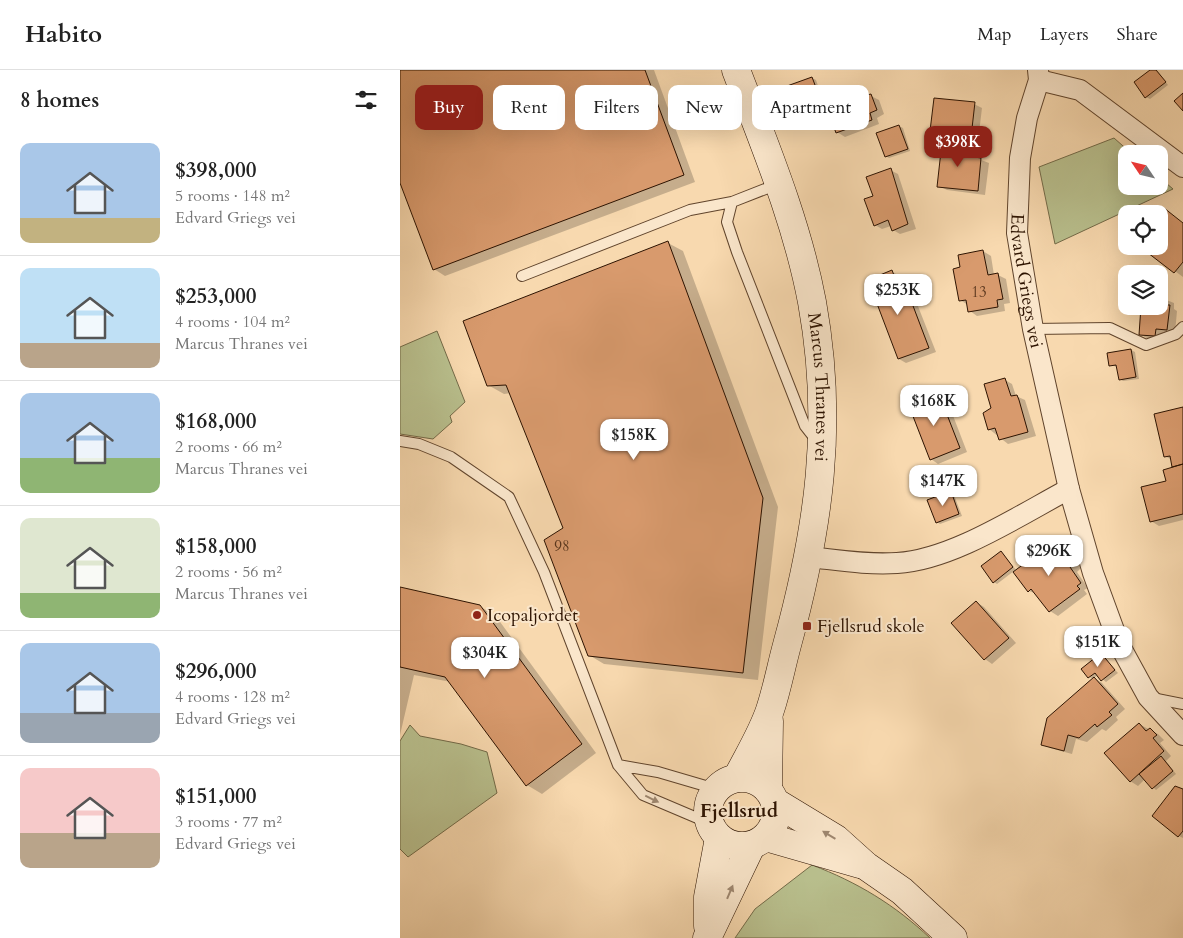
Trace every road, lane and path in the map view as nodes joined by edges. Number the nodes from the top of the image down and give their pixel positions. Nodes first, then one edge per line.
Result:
1 (736, 70) edge
2 (1044, 73) edge
3 (1183, 166) edge
4 (778, 184) junction
5 (732, 202) junction
6 (522, 276) dead end
7 (1183, 327) edge
8 (1033, 328) junction
9 (400, 441) edge
10 (823, 449) junction
11 (1069, 489) junction
12 (808, 557) junction
13 (1148, 696) junction
14 (1183, 704) edge
15 (769, 712) junction
16 (1183, 735) edge
17 (618, 765) junction
18 (726, 784) junction
19 (771, 796) junction
20 (714, 831) junction
21 (758, 841) junction
22 (866, 866) junction
23 (708, 937) edge
24 (953, 938) edge

1 - 4 main road, Marcus Thranes vei
2 - 3 street
2 - 8 street, Edvard Griegs vei
4 - 5 lane
4 - 10 main road, Marcus Thranes vei
5 - 6 lane
5 - 10 lane
7 - 8 lane
8 - 11 street, Edvard Griegs vei
9 - 17 lane
10 - 12 main road, Marcus Thranes vei
11 - 12 street
11 - 13 street, Edvard Griegs vei
12 - 15 main road, Marcus Thranes vei
13 - 14 lane
13 - 16 street, Edvard Griegs vei
15 - 18 main road, Marcus Thranes vei
15 - 19 main road, Marcus Thranes vei
17 - 18 lane
17 -> 20 lane
18 - 19 main road
18 - 20 main road
19 - 21 main road
22 -> 19 main road
20 - 21 main road
20 - 23 main road
21 - 22 main road
23 -> 21 main road
22 - 24 main road

